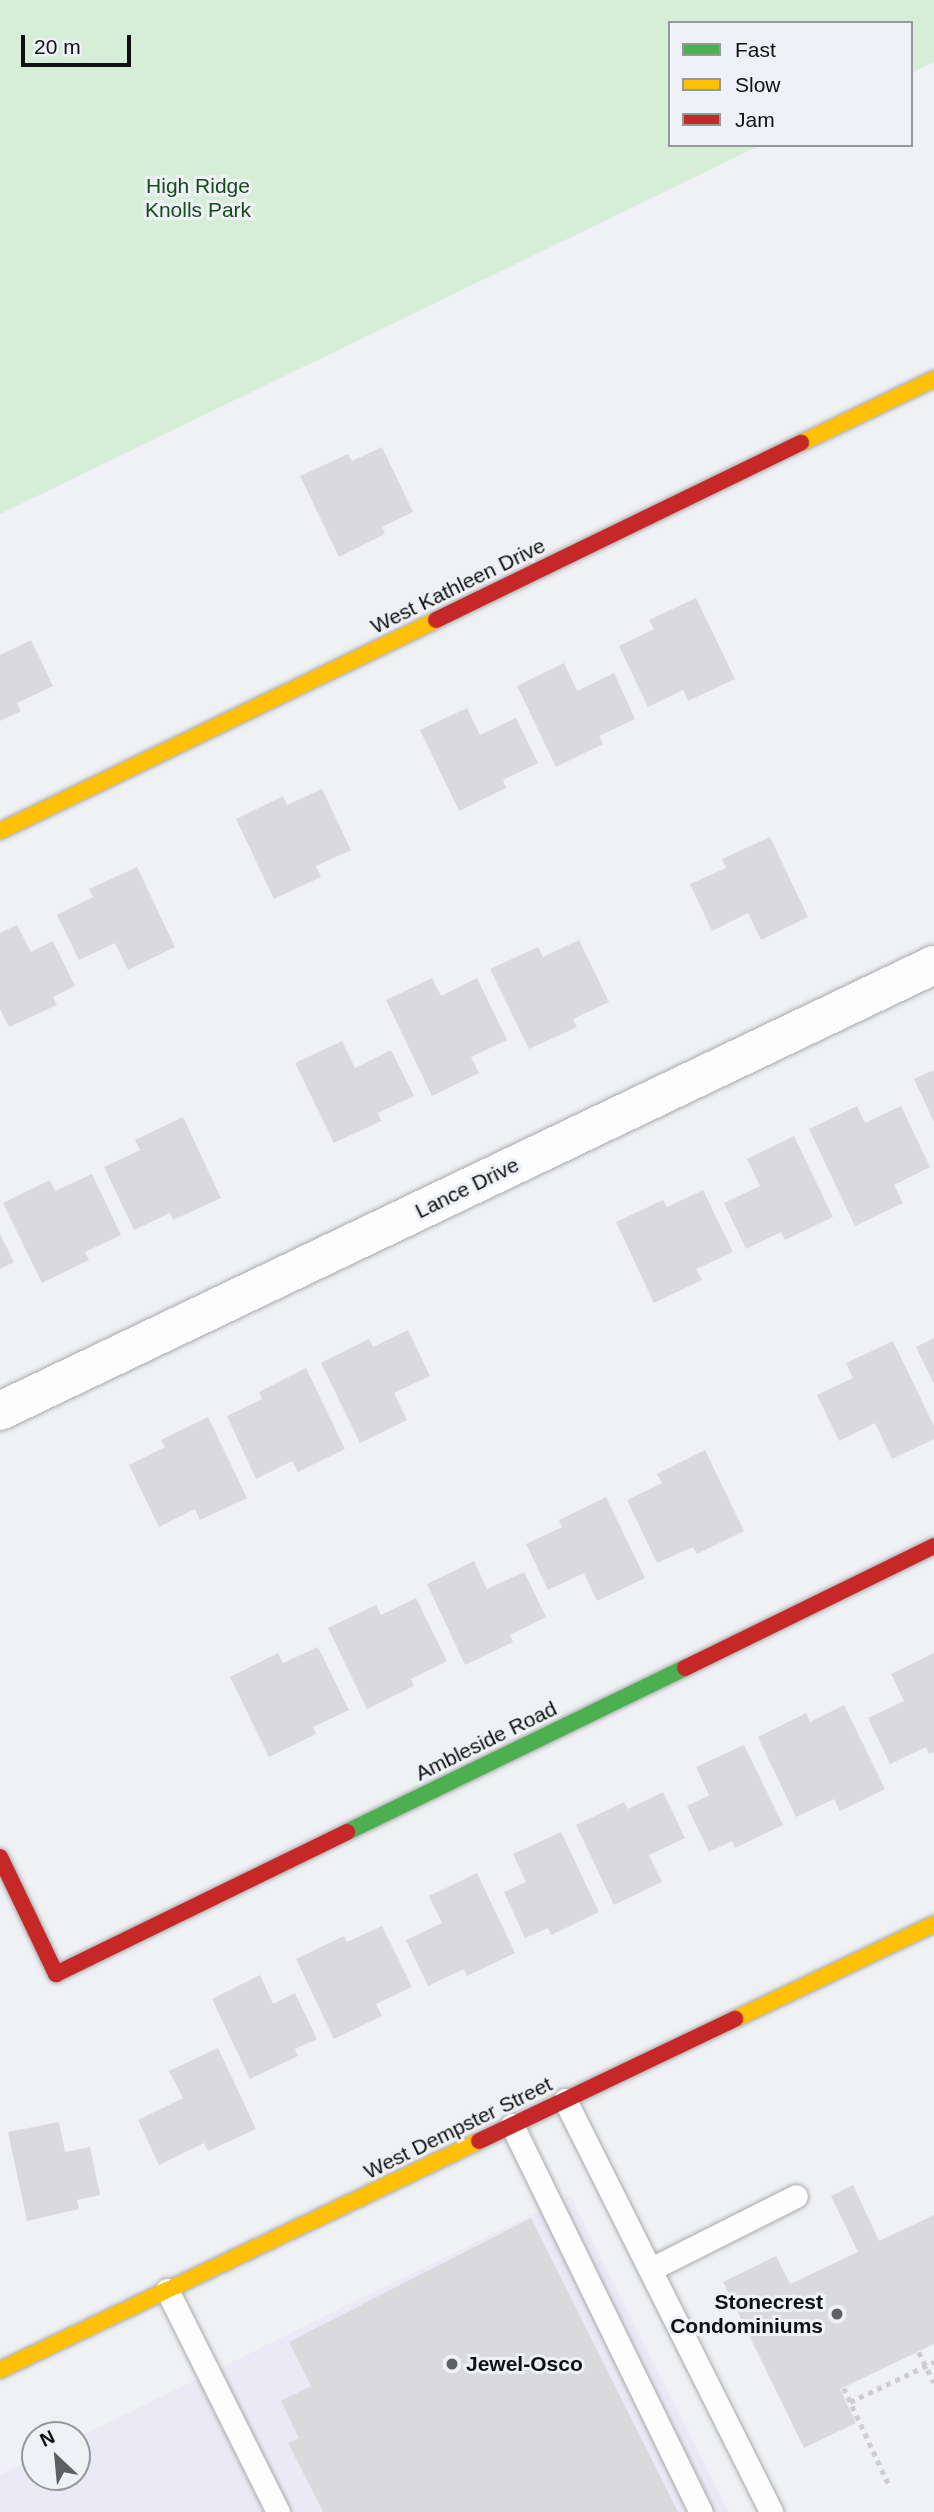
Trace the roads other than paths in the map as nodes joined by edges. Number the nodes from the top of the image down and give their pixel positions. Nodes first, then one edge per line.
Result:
1 (934, 379) edge
2 (0, 831) edge
3 (934, 965) edge
4 (0, 1411) edge
5 (934, 1546) edge
6 (0, 1857) edge
7 (934, 1924) edge
8 (565, 2100) junction
9 (512, 2125) junction
10 (796, 2196) dead end
11 (651, 2269) junction
12 (167, 2290) junction
13 (0, 2371) edge
14 (278, 2512) edge
15 (701, 2512) edge
16 (771, 2512) edge

1 - 2 street, West Kathleen Drive
3 - 4 street, Lance Drive
5 - 6 street, Ambleside Road
7 - 8 street, West Dempster Street
8 - 9 street, West Dempster Street
8 - 11 lane
9 - 12 street, West Dempster Street
9 - 15 lane
10 - 11 lane
11 - 16 lane
12 - 13 street, West Dempster Street
12 - 14 lane

